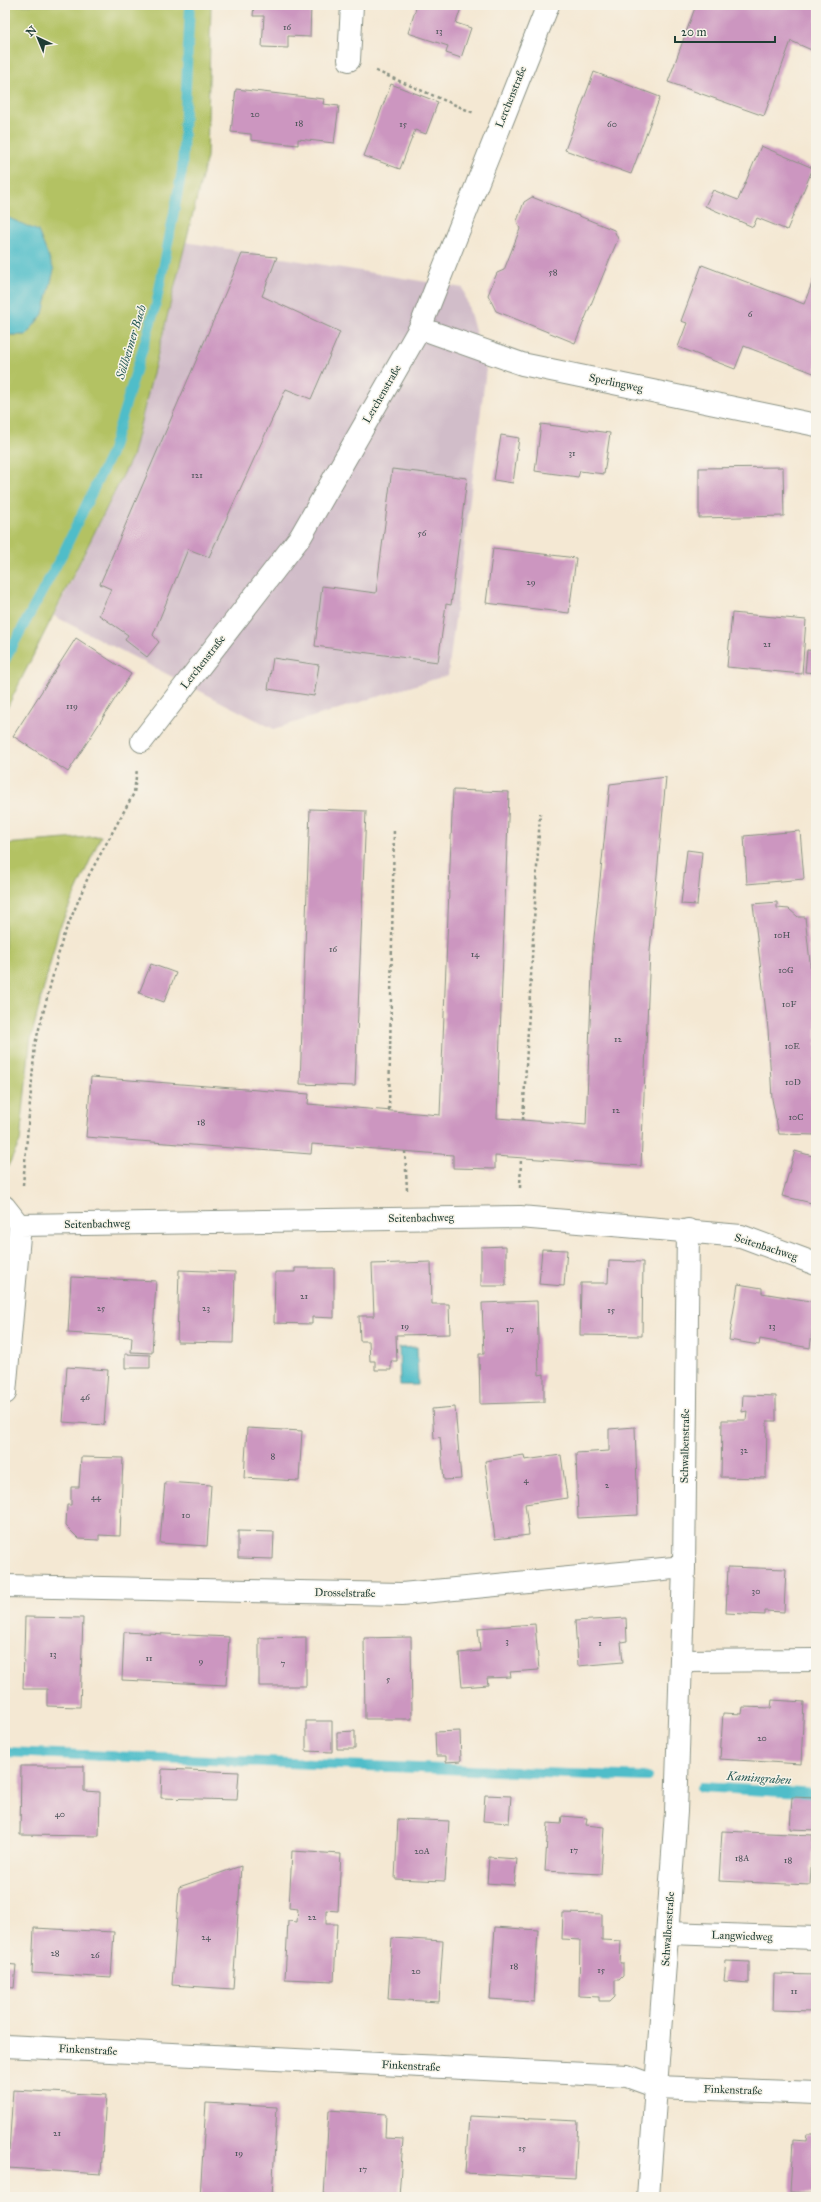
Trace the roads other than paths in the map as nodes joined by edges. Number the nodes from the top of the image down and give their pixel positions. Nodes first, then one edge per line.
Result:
1 (352, 5) edge
2 (548, 5) edge
3 (349, 60) road end
4 (420, 328) junction
5 (816, 425) edge
6 (142, 741) dead end
7 (5, 1206) edge
8 (20, 1225) junction
9 (688, 1230) junction
10 (816, 1264) edge
11 (5, 1393) edge
12 (684, 1566) junction
13 (5, 1586) edge
14 (816, 1660) edge
15 (682, 1661) junction
16 (668, 1933) junction
17 (816, 1938) edge
18 (5, 2046) edge
19 (657, 2087) junction
20 (816, 2093) edge
21 (648, 2197) edge

1 - 3 street
2 - 4 street, Lerchenstraße
4 - 5 street, Sperlingweg
4 - 6 street, Lerchenstraße
7 - 8 lane
8 - 9 street, Seitenbachweg
8 - 11 street
9 - 10 street, Seitenbachweg
9 - 12 street, Schwalbenstraße
12 - 13 street, Drosselstraße
12 - 15 street, Schwalbenstraße
14 - 15 street
15 - 16 street, Schwalbenstraße
16 - 17 street, Langwiedweg
16 - 19 street, Schwalbenstraße
18 - 19 street, Finkenstraße
19 - 20 street, Finkenstraße
19 - 21 street, Schwalbenstraße

